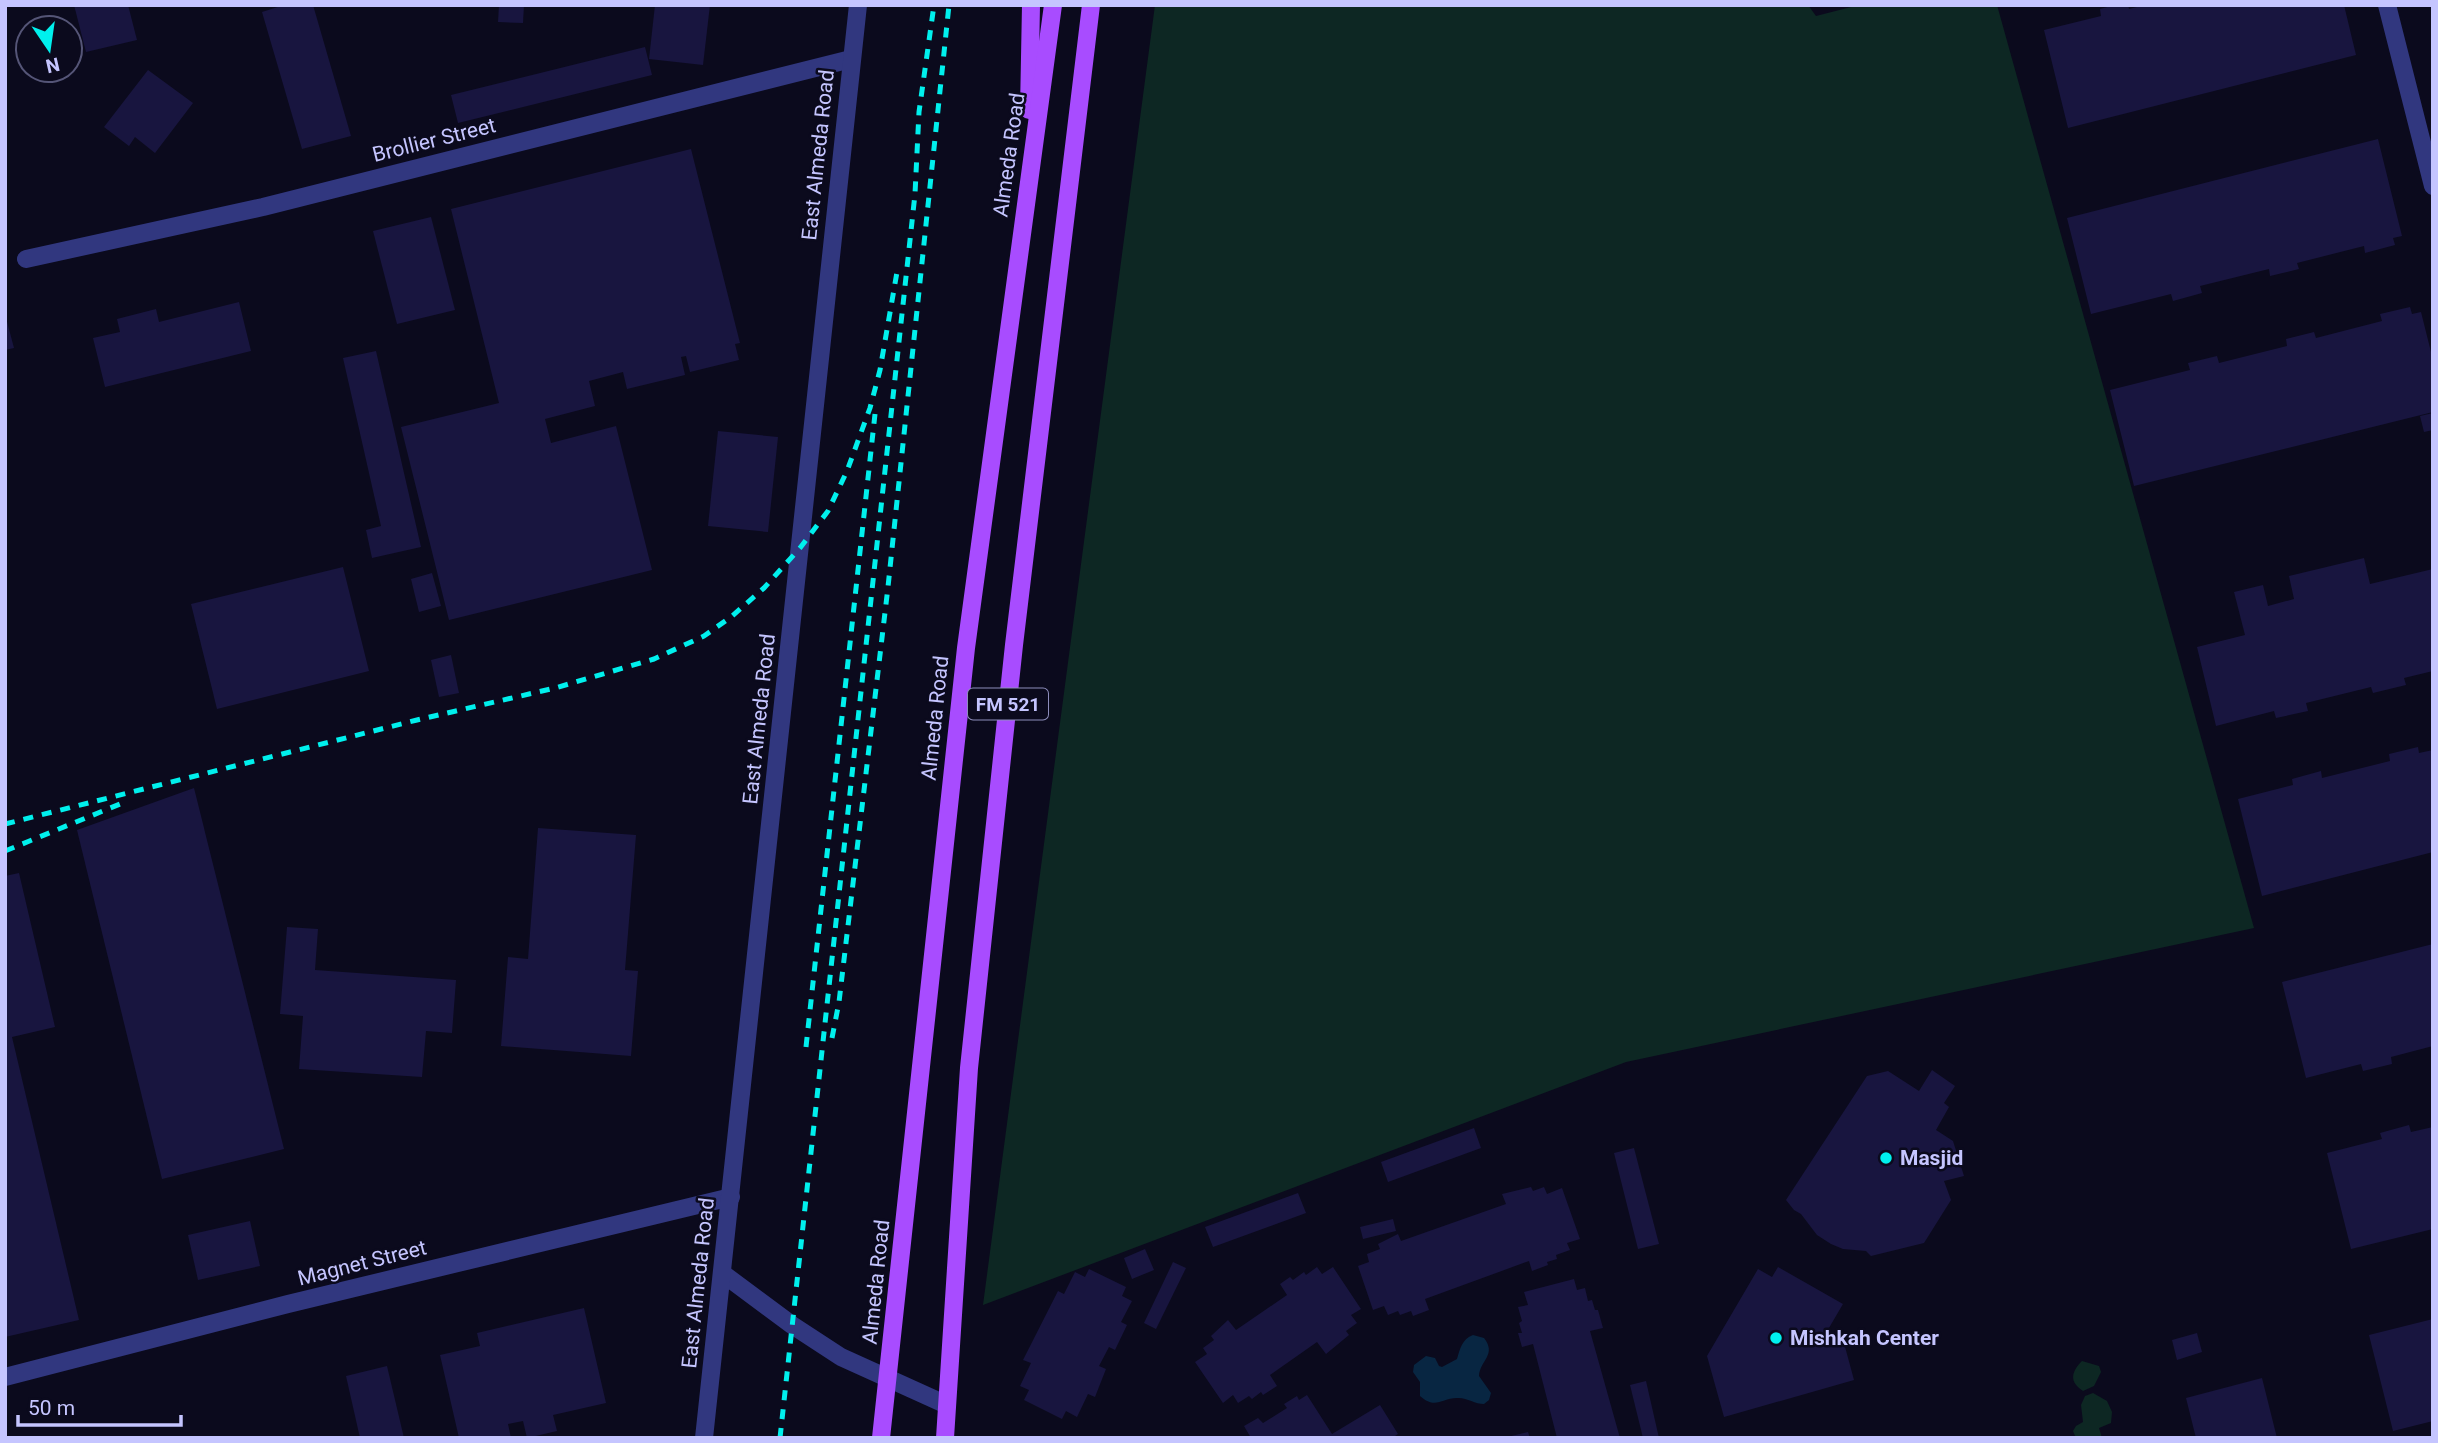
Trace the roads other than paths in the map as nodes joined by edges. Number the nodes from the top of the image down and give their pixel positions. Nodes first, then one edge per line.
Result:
1 (858, 5) edge
2 (1031, 5) edge
3 (1053, 5) edge
4 (1091, 5) edge
5 (1101, 5) edge
6 (2387, 5) edge
7 (851, 59) junction
8 (1081, 96) junction
9 (1028, 178) junction
10 (2433, 186) edge
11 (26, 259) dead end
12 (731, 1197) junction
13 (722, 1273) junction
14 (5, 1377) edge
15 (889, 1378) junction
16 (947, 1405) junction
17 (704, 1438) edge
18 (881, 1438) edge
19 (945, 1438) edge

1 - 7 street, East Almeda Road
2 - 9 main road
3 - 9 main road, Almeda Road / FM 521
4 - 8 main road, FM 521
5 - 8 main road
6 - 10 street
7 - 11 street, Brollier Street
7 - 12 street, East Almeda Road
8 - 16 main road, FM 521
9 - 15 main road, Almeda Road / FM 521
12 - 13 street, East Almeda Road
12 - 14 street, Magnet Street
13 - 15 street
13 - 17 street, East Almeda Road
15 - 16 street
15 - 18 main road, Almeda Road / FM 521
16 - 19 main road, FM 521

